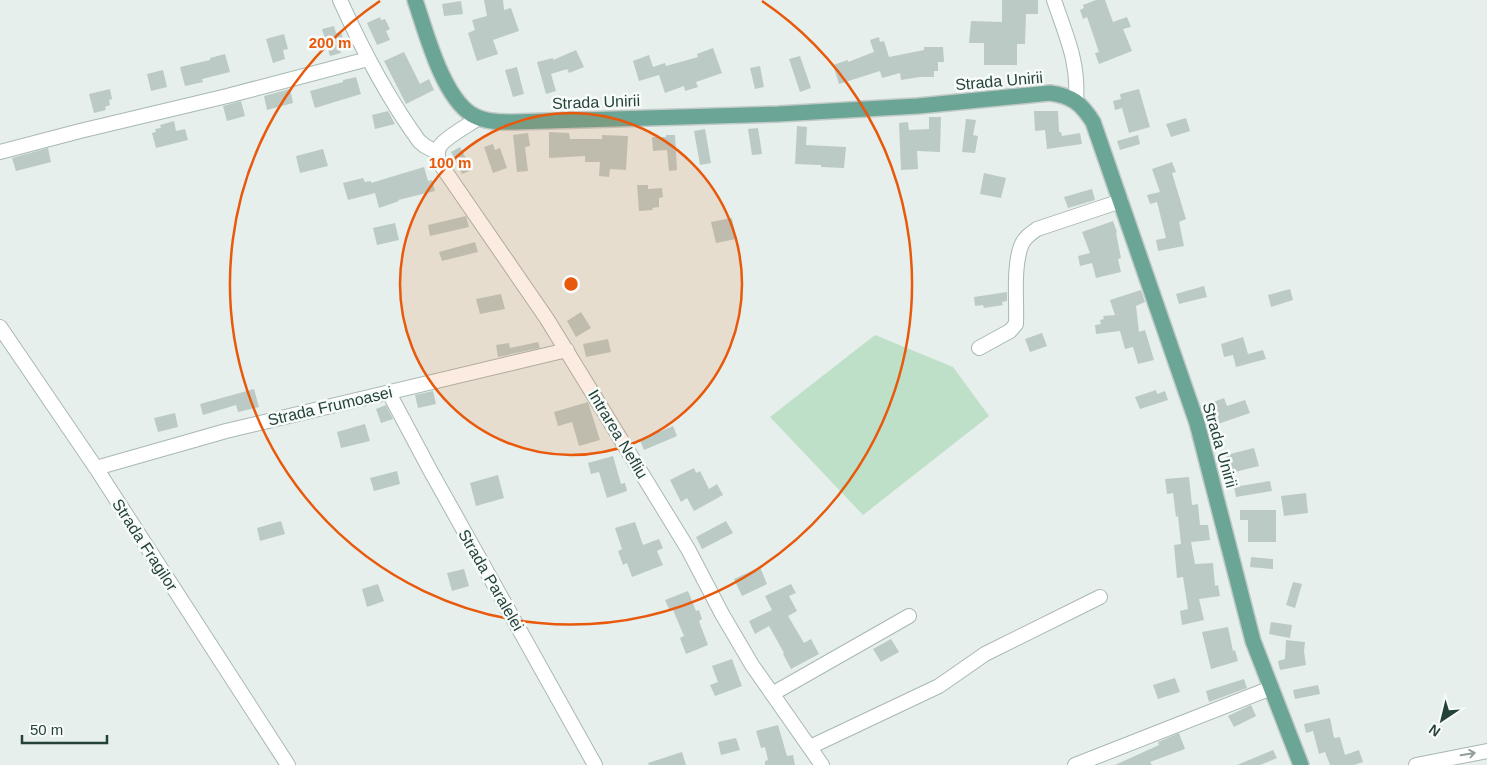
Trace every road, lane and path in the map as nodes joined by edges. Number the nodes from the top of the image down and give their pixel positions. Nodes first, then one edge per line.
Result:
1 (340, 0) edge
2 (415, 0) edge
3 (1054, 0) edge
4 (368, 59) junction
5 (1076, 101) junction
6 (479, 118) junction
7 (0, 152) edge
8 (438, 153) junction
9 (1120, 201) junction
10 (0, 327) edge
11 (979, 348) dead end
12 (566, 350) junction
13 (389, 393) junction
14 (96, 468) junction
15 (1100, 598) dead end
16 (908, 616) dead end
17 (1271, 688) junction
18 (772, 694) junction
19 (810, 747) junction
20 (1487, 751) edge
21 (288, 765) edge
22 (596, 765) edge
23 (822, 765) edge
24 (1075, 765) edge
25 (1301, 765) edge
26 (1416, 765) edge

1 - 4 street
2 - 6 main road, Strada Unirii
3 - 5 street
4 - 7 street
4 - 8 street
5 - 6 main road, Strada Unirii
5 - 9 main road, Strada Unirii
6 - 8 street
8 - 12 street, Intrarea Nefliu
9 - 11 street
9 - 17 main road, Strada Unirii
10 - 14 street, Strada Fragilor
12 - 13 street, Strada Frumoasei
12 - 18 street, Intrarea Nefliu
13 - 14 street, Strada Frumoasei
13 - 22 street, Strada Paralelei
14 - 21 street, Strada Fragilor
15 - 19 street
16 - 18 street
17 - 24 street
17 - 25 main road, Strada Unirii
18 - 19 street, Intrarea Nefliu
19 - 23 street, Intrarea Nefliu
26 -> 20 street

